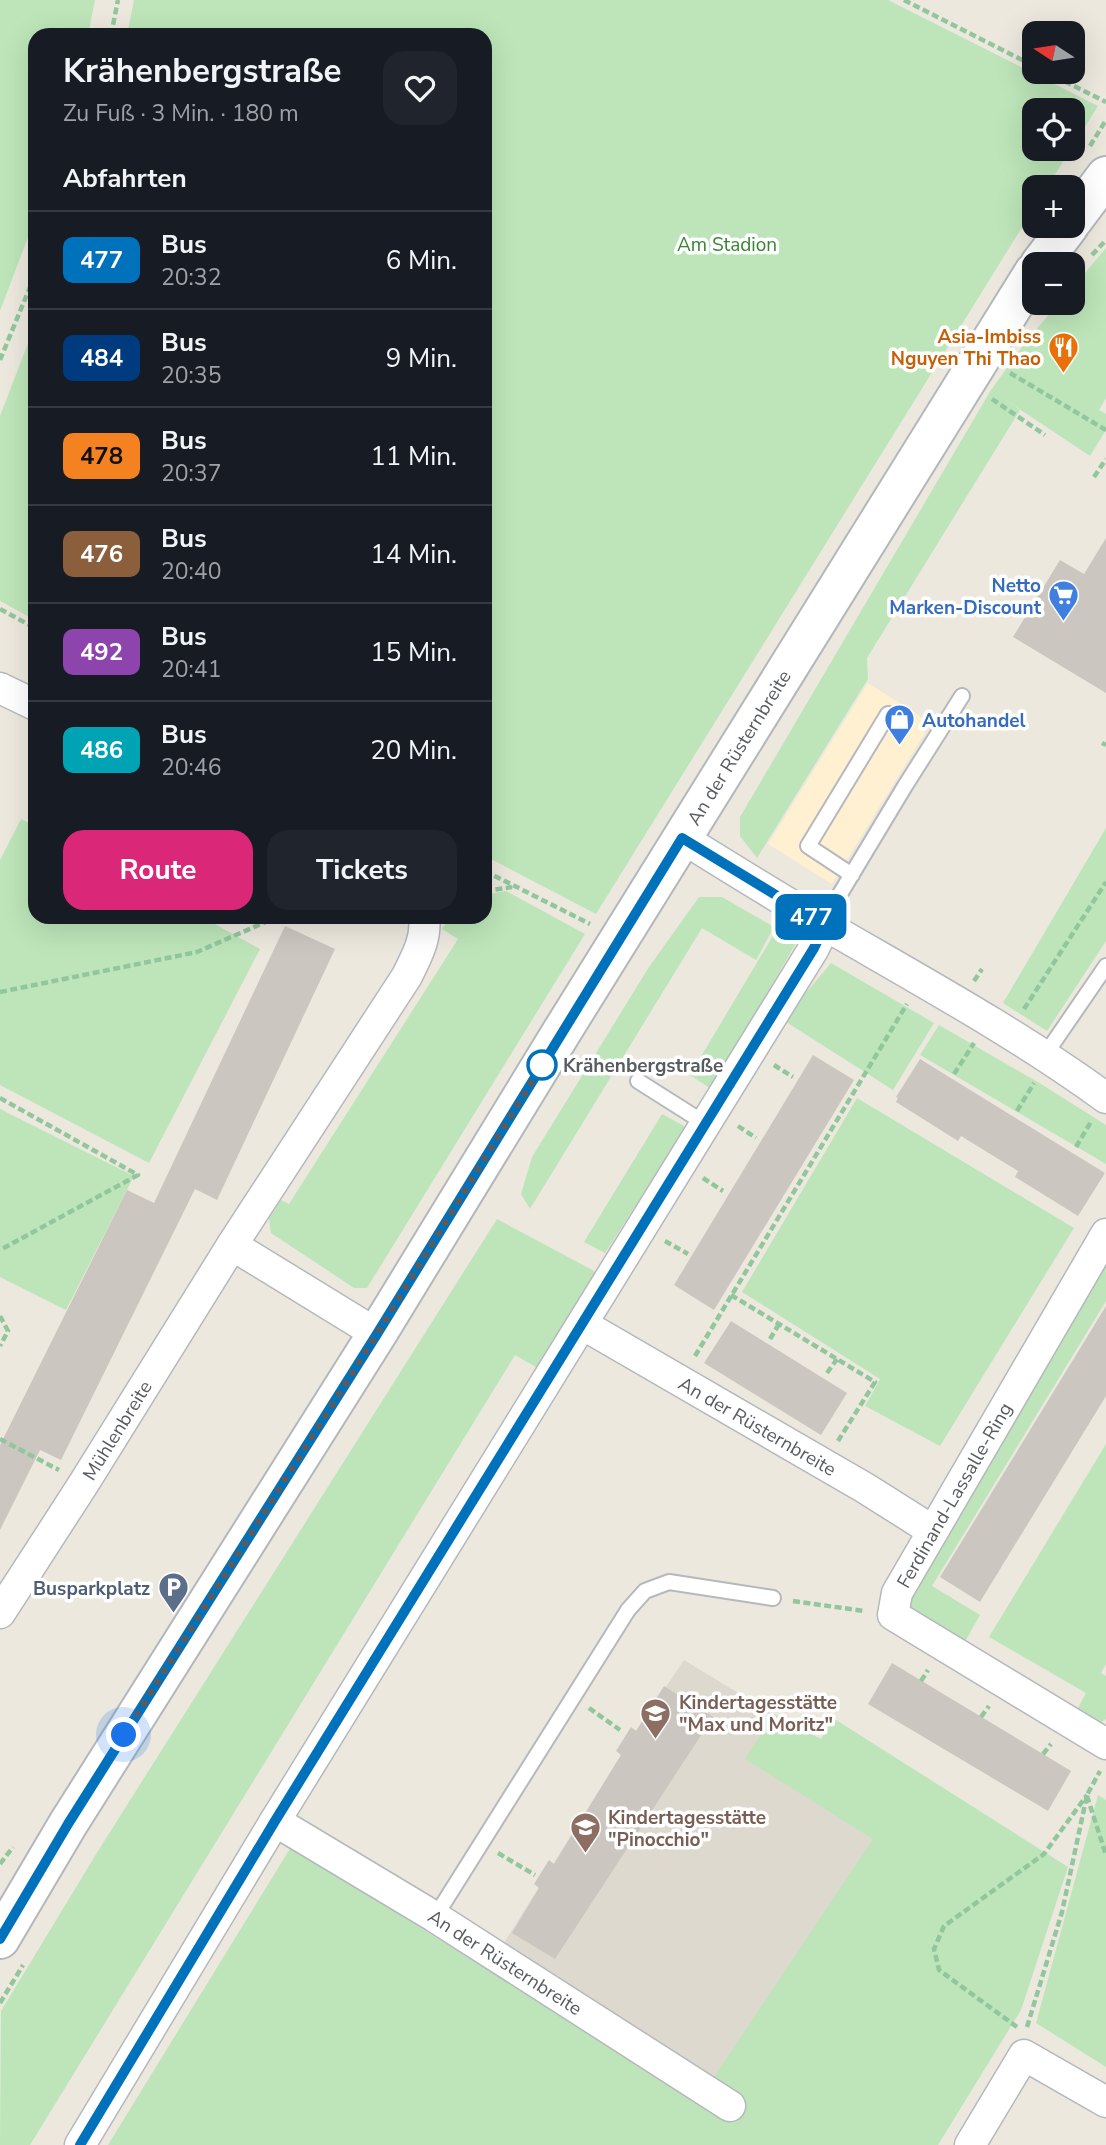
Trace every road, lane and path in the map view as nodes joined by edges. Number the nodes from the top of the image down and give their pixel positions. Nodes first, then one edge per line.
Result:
1 (118, 0) edge
2 (904, 0) edge
3 (112, 28) edge
4 (1022, 60) edge
5 (1070, 84) edge
6 (1106, 102) edge
7 (1106, 176) edge
8 (1085, 204) edge
9 (1060, 238) edge
10 (1049, 252) edge
11 (1022, 291) edge
12 (28, 292) edge
13 (0, 360) edge
14 (1004, 369) dead end
15 (985, 395) dead end
16 (1106, 430) edge
17 (1045, 435) dead end
18 (1106, 459) edge
19 (1094, 477) dead end
20 (0, 610) edge
21 (28, 624) edge
22 (0, 688) edge
23 (962, 696) dead end
24 (28, 702) edge
25 (888, 714) dead end
26 (682, 838) junction
27 (492, 875) edge
28 (852, 875) junction
29 (1106, 882) edge
30 (513, 886) junction
31 (492, 890) edge
32 (261, 924) edge
33 (425, 924) edge
34 (825, 925) junction
35 (600, 929) dead end
36 (1106, 966) edge
37 (0, 992) edge
38 (907, 1003) dead end
39 (1017, 1020) dead end
40 (974, 1042) dead end
41 (767, 1061) dead end
42 (1040, 1067) junction
43 (954, 1074) dead end
44 (793, 1077) dead end
45 (638, 1081) dead end
46 (0, 1098) edge
47 (1101, 1105) edge
48 (1017, 1111) dead end
49 (719, 1123) junction
50 (756, 1138) dead end
51 (1076, 1147) dead end
52 (699, 1176) dead end
53 (723, 1191) dead end
54 (1106, 1234) edge
55 (662, 1238) dead end
56 (232, 1245) junction
57 (0, 1250) edge
58 (688, 1254) dead end
59 (732, 1295) junction
60 (0, 1316) edge
61 (582, 1324) junction
62 (779, 1324) junction
63 (377, 1334) junction
64 (770, 1339) dead end
65 (0, 1346) edge
66 (694, 1357) dead end
67 (836, 1359) junction
68 (827, 1373) dead end
69 (0, 1439) edge
70 (831, 1452) dead end
71 (85, 1483) junction
72 (933, 1531) junction
73 (773, 1598) dead end
74 (789, 1601) dead end
75 (0, 1614) edge
76 (893, 1615) junction
77 (573, 1698) junction
78 (620, 1730) dead end
79 (1106, 1744) edge
80 (1106, 1760) edge
81 (1087, 1795) junction
82 (275, 1821) junction
83 (482, 1843) junction
84 (1106, 1855) edge
85 (535, 1875) dead end
86 (435, 1917) junction
87 (0, 1938) edge
88 (1106, 2102) edge
89 (730, 2106) dead end
90 (80, 2145) edge
91 (970, 2145) edge

1 - 3 path
2 - 4 path
5 - 6 path
7 - 8 main road
9 - 10 main road
11 - 26 main road, An der Rüsternbreite
12 - 13 path
14 - 16 path
15 - 17 path
18 - 19 path
20 - 21 path
22 - 24 street
23 - 28 lane
25 - 28 lane
26 - 34 street
26 - 63 main road, An der Rüsternbreite
27 - 30 path
28 - 34 lane
29 - 39 path
30 - 31 path
30 - 35 path
32 - 37 path
33 - 56 street, Mühlenbreite
34 - 42 street
34 - 49 street
36 - 42 lane
38 - 59 path
40 - 43 path
41 - 44 path
42 - 47 street
42 - 48 path
45 - 49 lane
46 - 57 path
47 - 51 path
49 - 50 path
49 - 61 street
52 - 53 path
54 - 72 street, Ferdinand-Lassalle-Ring
55 - 58 path
56 - 63 street
56 - 71 street, Mühlenbreite
59 - 62 path
59 - 66 path
60 - 65 path
61 - 72 street, An der Rüsternbreite
61 - 82 street
62 - 64 path
62 - 67 path
63 - 87 main road, An der Rüsternbreite
67 - 68 path
67 - 70 path
69 - 71 path
71 - 75 street, Mühlenbreite
72 - 76 street, Ferdinand-Lassalle-Ring
73 - 77 lane
74 - 76 path
76 - 79 street
77 - 78 path
77 - 83 lane
80 - 81 path
81 - 81 path
81 - 84 path
82 - 86 street, An der Rüsternbreite
82 - 90 street
83 - 85 path
83 - 86 lane
86 - 89 street, An der Rüsternbreite
88 - 91 street

